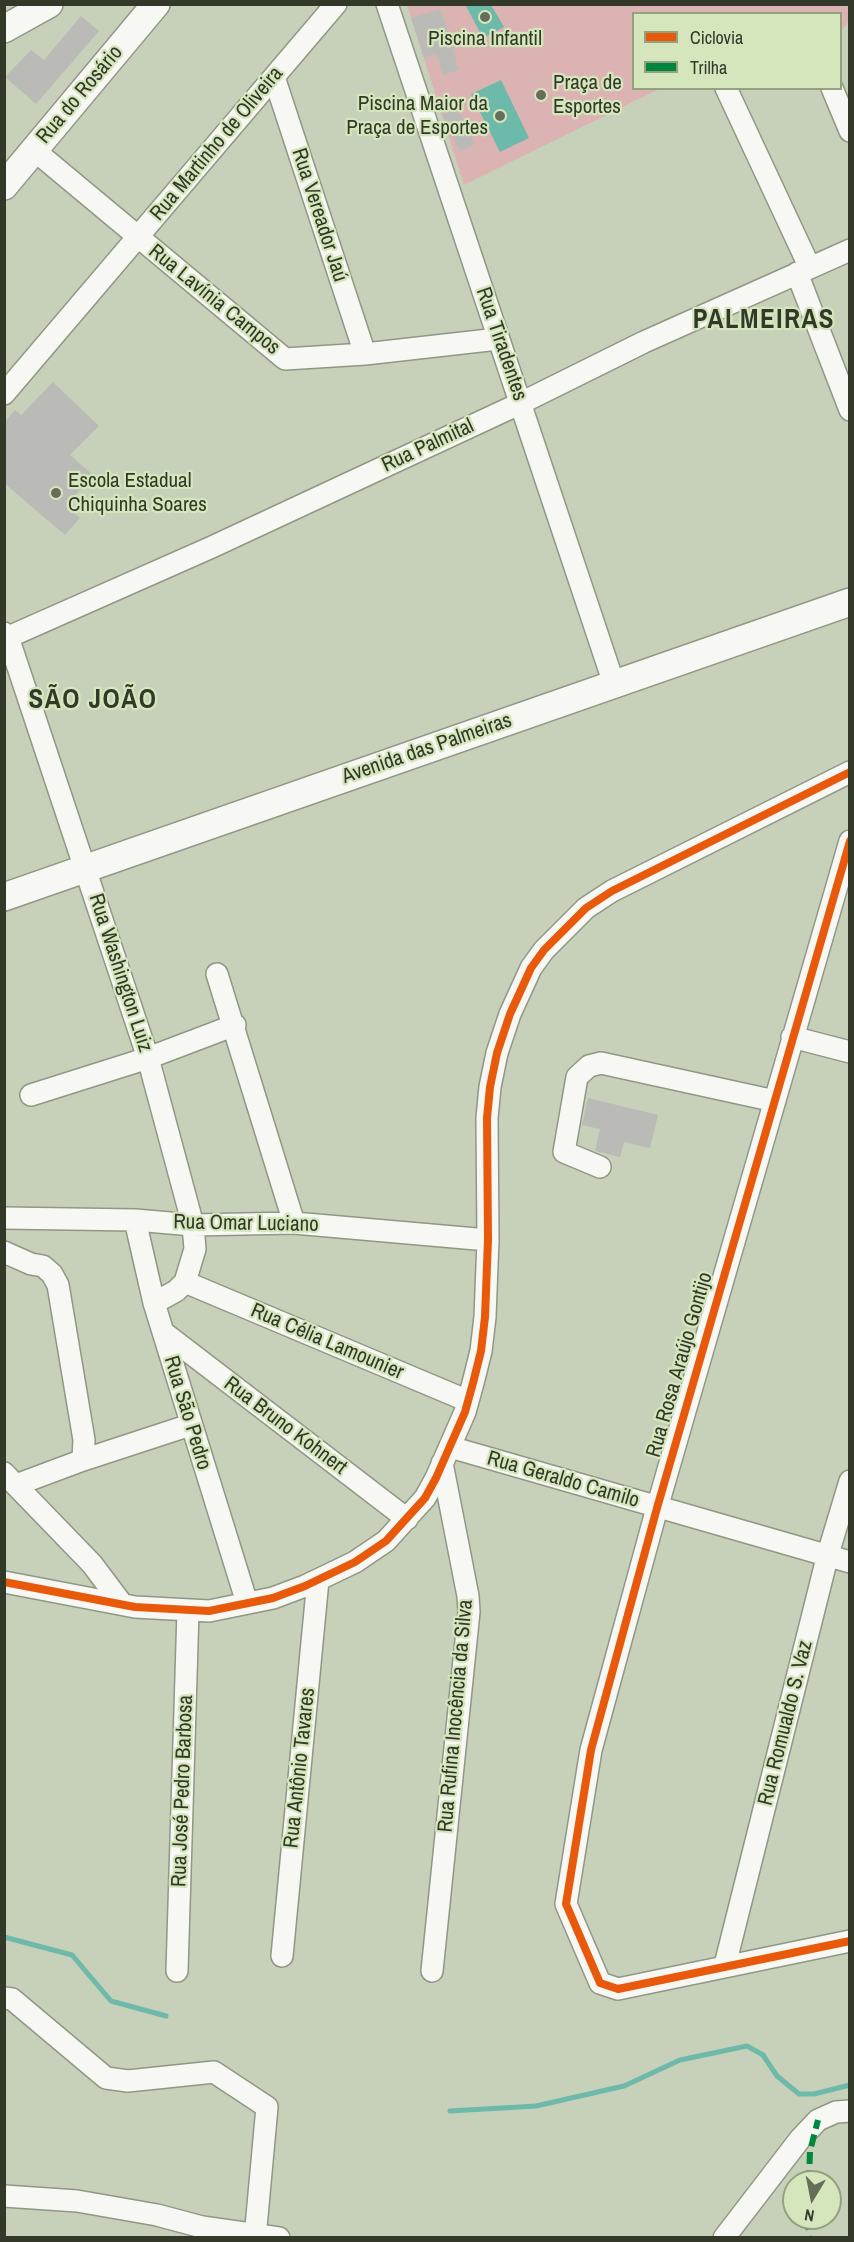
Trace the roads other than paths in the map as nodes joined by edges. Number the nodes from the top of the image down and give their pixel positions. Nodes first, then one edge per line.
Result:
1 (49, 4) edge
2 (156, 4) edge
3 (336, 4) edge
4 (387, 4) edge
5 (4, 29) edge
6 (274, 77) junction
7 (727, 90) edge
8 (833, 90) edge
9 (849, 131) edge
10 (34, 150) junction
11 (4, 186) edge
12 (138, 237) junction
13 (849, 250) edge
14 (803, 270) junction
15 (498, 339) junction
16 (365, 354) junction
17 (4, 394) edge
18 (521, 403) junction
19 (849, 410) edge
20 (849, 583) edge
21 (849, 602) edge
22 (6, 636) edge
23 (611, 676) junction
24 (849, 772) edge
25 (849, 841) edge
26 (82, 860) junction
27 (4, 877) edge
28 (4, 897) edge
29 (218, 975) dead end
30 (235, 1025) junction
31 (792, 1037) junction
32 (849, 1052) edge
33 (148, 1058) junction
34 (32, 1095) dead end
35 (775, 1101) junction
36 (600, 1167) dead end
37 (4, 1218) edge
38 (135, 1220) junction
39 (294, 1223) junction
40 (193, 1225) junction
41 (488, 1240) junction
42 (4, 1252) edge
43 (185, 1282) junction
44 (154, 1303) junction
45 (163, 1332) junction
46 (468, 1401) junction
47 (190, 1425) junction
48 (446, 1455) junction
49 (83, 1460) junction
50 (10, 1479) edge
51 (849, 1480) edge
52 (657, 1508) junction
53 (407, 1519) junction
54 (828, 1554) junction
55 (849, 1562) edge
56 (318, 1580) junction
57 (4, 1582) edge
58 (247, 1603) junction
59 (122, 1604) junction
60 (188, 1611) junction
61 (849, 1941) edge
62 (282, 1956) dead end
63 (725, 1965) junction
64 (177, 1971) dead end
65 (432, 1971) dead end
66 (4, 1998) edge
67 (849, 2111) edge
68 (4, 2196) edge
69 (198, 2232) edge
70 (255, 2236) edge
71 (279, 2238) edge
72 (724, 2238) edge

1 - 5 main road
2 - 10 main road, Rua do Rosário
3 - 6 street, Rua Martinho de Oliveira
4 - 15 street, Rua Tiradentes
6 - 12 street, Rua Martinho de Oliveira
6 - 16 street, Rua Vereador Jaú
7 - 14 street
8 - 9 street
10 - 11 main road, Rua do Rosário
10 - 12 street, Rua Lavínia Campos
12 - 16 street, Rua Lavínia Campos
12 - 17 street, Rua Martinho de Oliveira
13 - 14 street, Rua Palmital
14 - 18 street, Rua Palmital
14 - 19 street
15 - 16 street, Rua Lavínia Campos
15 - 18 street, Rua Tiradentes
18 - 22 street, Rua Palmital
18 - 23 street, Rua Tiradentes
20 - 23 main road, Avenida das Palmeiras
21 - 23 main road, Avenida das Palmeiras
22 - 26 street, Rua Washington Luiz
23 - 26 main road, Avenida das Palmeiras
24 - 41 street
25 - 31 street, Rua Rosa Araújo Gontijo
26 - 27 main road, Avenida das Palmeiras
26 - 28 main road, Avenida das Palmeiras
26 - 33 street, Rua Washington Luiz
29 - 30 street
30 - 33 street
30 - 39 street
31 - 32 street
31 - 35 street, Rua Rosa Araújo Gontijo
33 - 34 street
33 - 40 street, Rua Washington Luiz
35 - 36 street
35 - 52 street, Rua Rosa Araújo Gontijo
37 - 38 street, Rua Omar Luciano
38 - 40 street, Rua Omar Luciano
38 - 44 street, Rua São Pedro
39 - 40 street, Rua Omar Luciano
39 - 41 street, Rua Omar Luciano
40 - 43 street, Rua Washington Luiz
41 - 46 street
42 - 49 street
43 - 44 street
43 - 46 street, Rua Célia Lamounier
44 - 45 street, Rua São Pedro
45 - 47 street, Rua São Pedro
45 - 53 street, Rua Bruno Kohnert
46 - 48 street
47 - 49 street
47 - 58 street, Rua São Pedro
48 - 52 street, Rua Geraldo Camilo
48 - 53 street
48 - 65 street, Rua Rufina Inocência da Silva
49 - 50 street
50 - 59 street
51 - 54 street, Rua Romualdo S. Vaz
52 - 54 street, Rua Geraldo Camilo
52 - 63 street, Rua Rosa Araújo Gontijo
53 - 56 street
54 - 55 street, Rua Geraldo Camilo
54 - 63 street, Rua Romualdo S. Vaz
56 - 58 street
56 - 62 street, Rua Antônio Tavares
57 - 59 street
58 - 60 street
59 - 60 street
60 - 64 street, Rua José Pedro Barbosa
61 - 63 street
66 - 70 street
67 - 72 street
68 - 69 street
69 - 70 street
70 - 71 street

